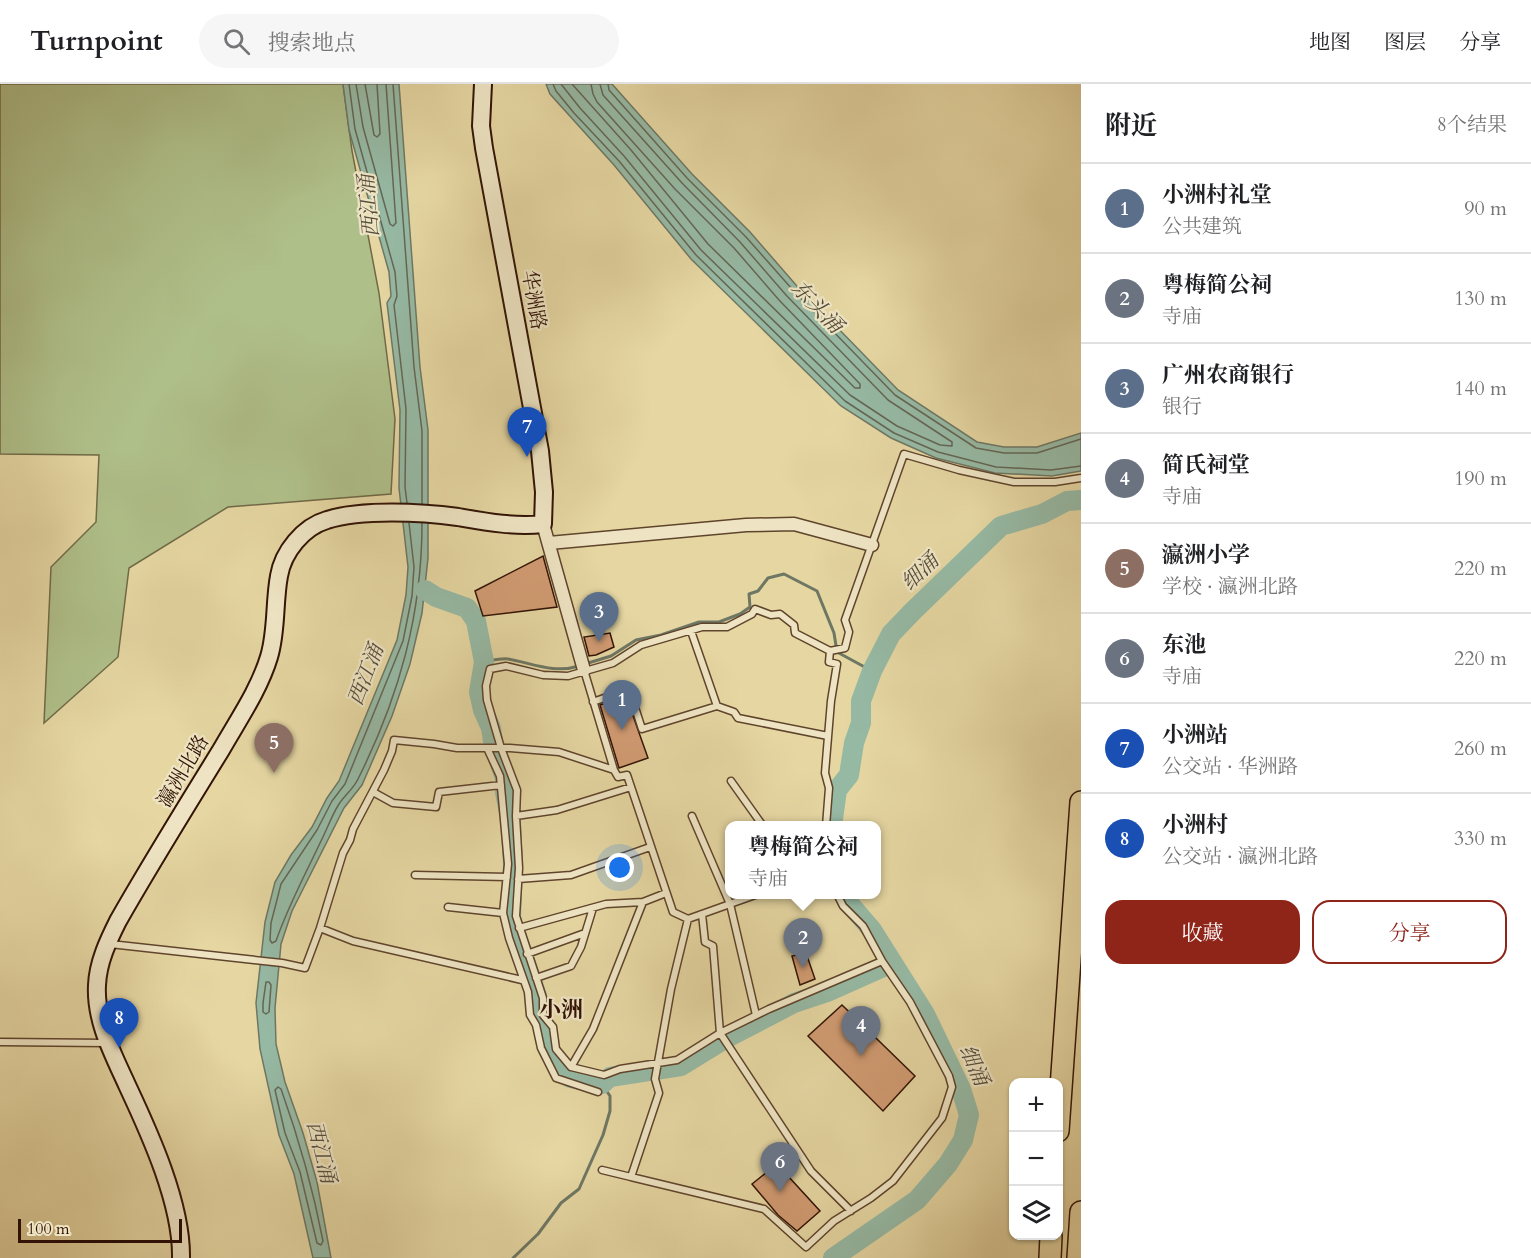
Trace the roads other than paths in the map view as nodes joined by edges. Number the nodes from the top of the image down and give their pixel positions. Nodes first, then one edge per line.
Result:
1 (483, 84) edge
2 (1081, 477) edge
3 (543, 524) junction
4 (549, 543) junction
5 (872, 545) junction
6 (691, 631) junction
7 (830, 651) junction
8 (584, 670) junction
9 (593, 702) junction
10 (717, 706) junction
11 (828, 736) junction
12 (487, 748) junction
13 (501, 748) junction
14 (614, 770) junction
15 (730, 781) dead end
16 (501, 785) junction
17 (631, 787) junction
18 (373, 792) junction
19 (1081, 802) edge
20 (516, 816) junction
21 (692, 816) dead end
22 (760, 821) edge
23 (826, 821) edge
24 (650, 847) junction
25 (415, 874) dead end
26 (507, 877) junction
27 (518, 879) junction
28 (666, 893) junction
29 (725, 894) edge
30 (727, 899) edge
31 (744, 899) edge
32 (840, 899) edge
33 (643, 902) junction
34 (729, 904) junction
35 (448, 907) dead end
36 (593, 908) junction
37 (503, 913) junction
38 (702, 914) junction
39 (688, 919) junction
40 (320, 928) junction
41 (519, 928) junction
42 (585, 933) junction
43 (106, 944) junction
44 (527, 954) junction
45 (882, 961) junction
46 (536, 978) junction
47 (522, 980) junction
48 (756, 1015) junction
49 (720, 1033) junction
50 (0, 1042) edge
51 (109, 1043) junction
52 (658, 1062) junction
53 (572, 1067) junction
54 (1063, 1078) edge
55 (598, 1092) dead end
56 (602, 1170) dead end
57 (631, 1177) junction
58 (852, 1211) junction
59 (1081, 1212) edge
60 (1051, 1240) edge
61 (181, 1258) edge
62 (1050, 1258) edge
63 (1078, 1258) edge

1 - 3 main road, 华洲路
2 - 5 lane
3 - 4 street
3 - 43 main road, 瀛洲北路
4 - 5 street
4 - 8 street
5 - 7 lane
6 - 7 lane
6 - 8 lane
6 - 10 lane
7 - 11 lane
8 - 9 lane
8 - 13 lane
9 - 10 lane
9 - 14 lane
10 - 11 lane
11 - 23 lane
12 - 13 lane
12 - 16 lane
12 - 18 lane
13 - 14 lane
13 - 20 lane
14 - 17 lane
15 - 22 lane
16 - 18 lane
16 - 26 lane
17 - 20 lane
17 - 24 lane
18 - 40 lane
19 - 54 highway
20 - 27 lane
21 - 29 lane
24 - 27 lane
24 - 28 lane
25 - 26 lane
26 - 37 lane
27 - 41 lane
28 - 33 lane
28 - 39 lane
30 - 34 lane
31 - 34 lane
32 - 45 lane
33 - 36 lane
33 - 53 lane
34 - 38 lane
34 - 48 lane
35 - 37 lane
36 - 41 lane
36 - 42 lane
37 - 47 lane
38 - 39 lane
38 - 49 lane
39 - 52 lane
40 - 43 lane
40 - 47 lane
41 - 44 lane
42 - 44 lane
42 - 46 lane
43 - 51 main road, 瀛洲北路
44 - 46 lane
45 - 48 lane
45 - 58 lane
46 - 53 lane
47 - 55 lane
48 - 49 lane
49 - 52 lane
49 - 58 lane
50 - 51 lane
51 - 61 main road, 瀛洲北路
52 - 53 lane
52 - 57 lane
56 - 57 lane
57 - 58 lane
59 - 63 highway
60 - 62 highway

